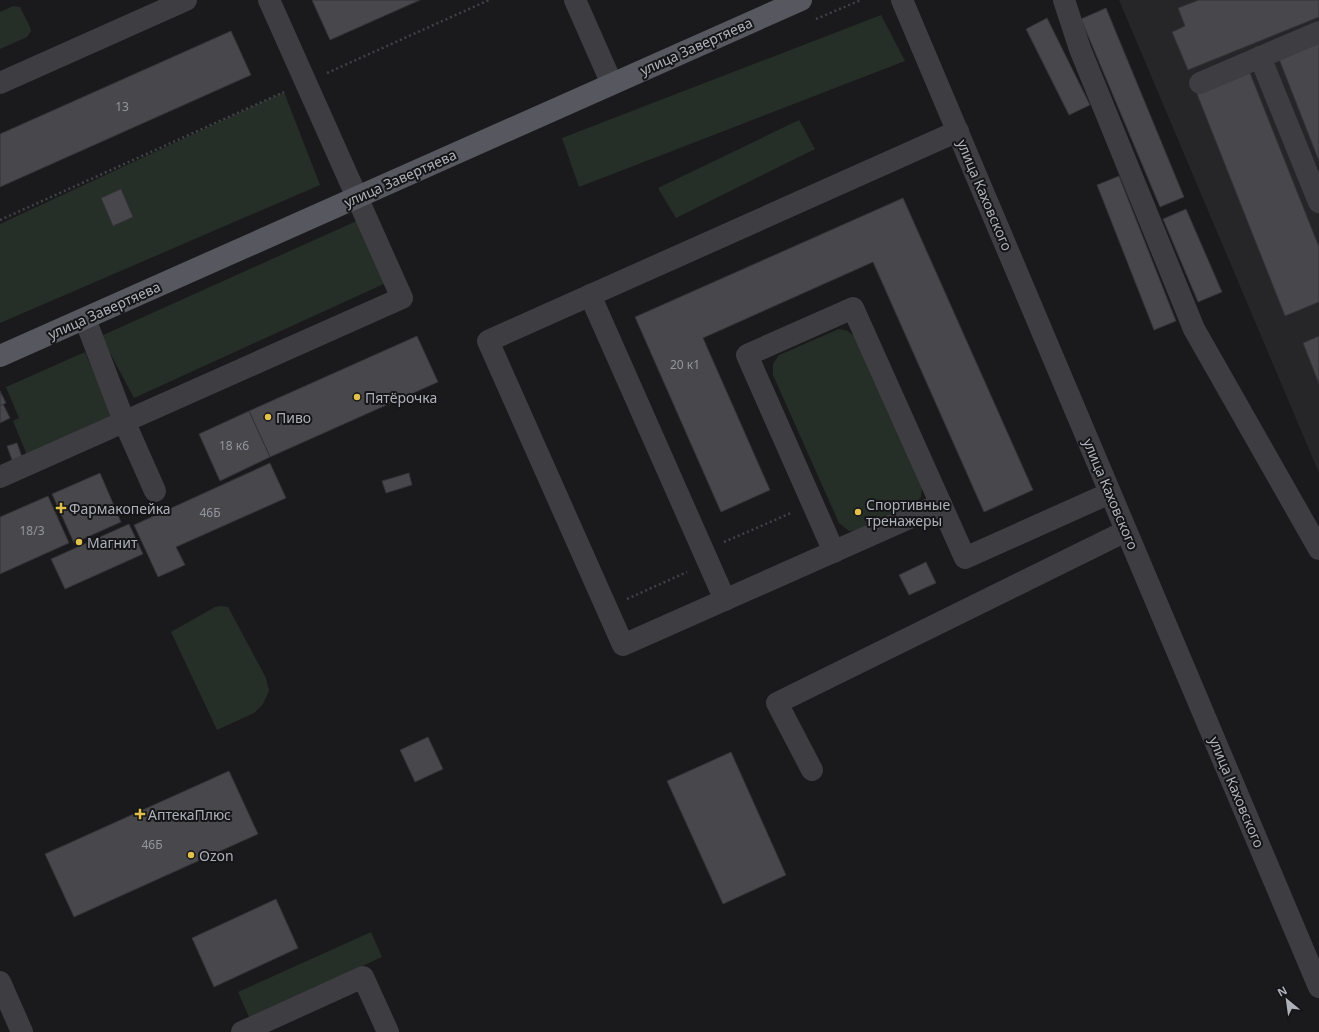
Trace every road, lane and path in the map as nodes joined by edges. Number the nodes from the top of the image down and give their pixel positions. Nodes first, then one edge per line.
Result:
1 (186, 0) edge
2 (269, 0) edge
3 (489, 0) edge
4 (574, 0) edge
5 (801, 0) edge
6 (861, 0) edge
7 (902, 0) edge
8 (1064, 0) edge
9 (857, 2) dead end
10 (1319, 32) edge
11 (1260, 57) junction
12 (0, 82) edge
13 (306, 82) junction
14 (1200, 82) dead end
15 (612, 84) junction
16 (958, 131) junction
17 (357, 197) junction
18 (1319, 202) edge
19 (0, 220) edge
20 (590, 295) junction
21 (85, 318) junction
22 (0, 356) edge
23 (124, 421) junction
24 (0, 477) edge
25 (155, 491) dead end
26 (1110, 493) junction
27 (812, 503) junction
28 (940, 504) junction
29 (1126, 532) junction
30 (1319, 549) edge
31 (834, 552) junction
32 (706, 557) junction
33 (725, 600) junction
34 (606, 608) junction
35 (812, 770) dead end
36 (0, 982) edge
37 (1319, 987) edge
38 (22, 1032) edge
39 (242, 1032) edge
40 (388, 1032) edge

1 - 12 street
2 - 13 street
3 - 13 path
4 - 15 street
5 - 15 main road, улица Завертяева
6 - 9 path
7 - 16 street, улица Каховского
8 - 30 street
10 - 11 street
11 - 14 street
11 - 18 street
13 - 17 street
13 - 19 path
15 - 17 main road, улица Завертяева
16 - 20 street
16 - 26 street, улица Каховского
17 - 21 main road, улица Завертяева
17 - 23 street
20 - 32 street
20 - 34 street
21 - 22 main road, улица Завертяева
21 - 23 street
23 - 24 street
23 - 25 street
26 - 28 street
26 - 29 street, улица Каховского
27 - 28 street
27 - 31 street
27 - 32 path
28 - 31 street
29 - 35 street
29 - 37 street, улица Каховского
31 - 33 street
32 - 33 street
32 - 34 path
33 - 34 street
36 - 38 street
39 - 40 street

